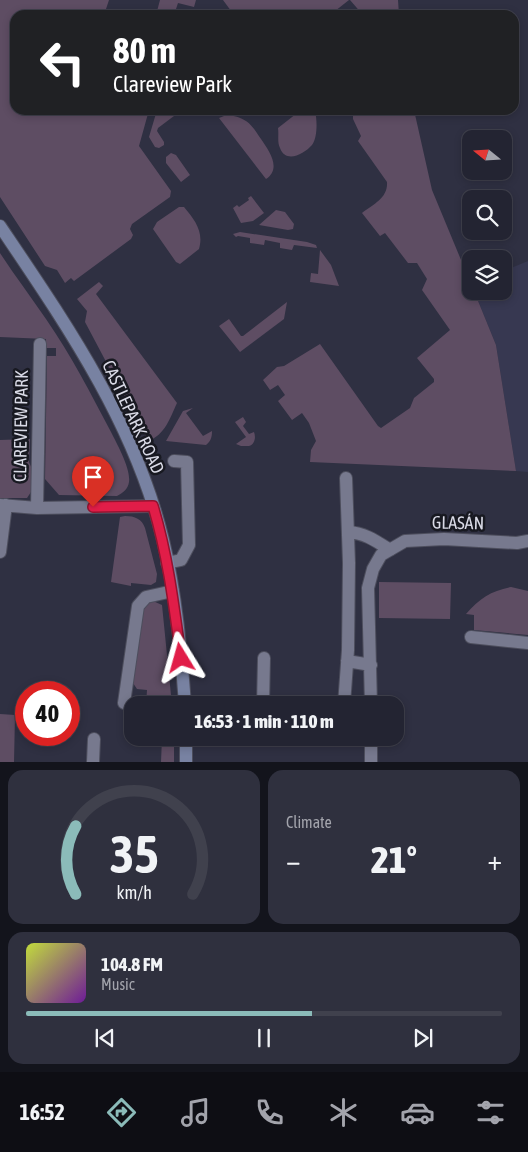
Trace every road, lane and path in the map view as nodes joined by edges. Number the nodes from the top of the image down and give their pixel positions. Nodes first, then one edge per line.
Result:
1 (0, 226) edge
2 (40, 344) dead end
3 (174, 461) dead end
4 (346, 478) dead end
5 (3, 505) edge
6 (153, 506) junction
7 (37, 508) junction
8 (348, 532) junction
9 (528, 541) edge
10 (390, 550) junction
11 (0, 552) edge
12 (167, 562) junction
13 (173, 591) junction
14 (471, 637) dead end
15 (528, 643) edge
16 (264, 658) dead end
17 (347, 661) junction
18 (371, 665) junction
19 (125, 696) edge
20 (183, 696) edge
21 (263, 696) edge
22 (345, 696) edge
23 (371, 696) edge
24 (94, 739) dead end
25 (186, 746) edge
26 (371, 746) edge
27 (93, 762) edge
28 (186, 762) edge
29 (371, 762) edge

1 - 6 street, CASTLEPARK ROAD
2 - 7 street, CLAREVIEW PARK
3 - 12 street
4 - 8 street
5 - 7 street, CLAREVIEW PARK
5 - 11 street
6 - 7 street, CLAREVIEW PARK
6 - 12 street, CASTLEPARK ROAD
8 - 10 street
8 - 17 street
9 - 10 street, GLASÁN
10 - 18 street, GLASÁN
12 - 13 street, CASTLEPARK ROAD
13 - 19 street
13 - 20 street, CASTLEPARK ROAD
14 - 15 street
16 - 21 street
17 - 18 street
17 - 22 street
18 - 23 street, GLASÁN
24 - 27 street
25 - 28 street
26 - 29 street

